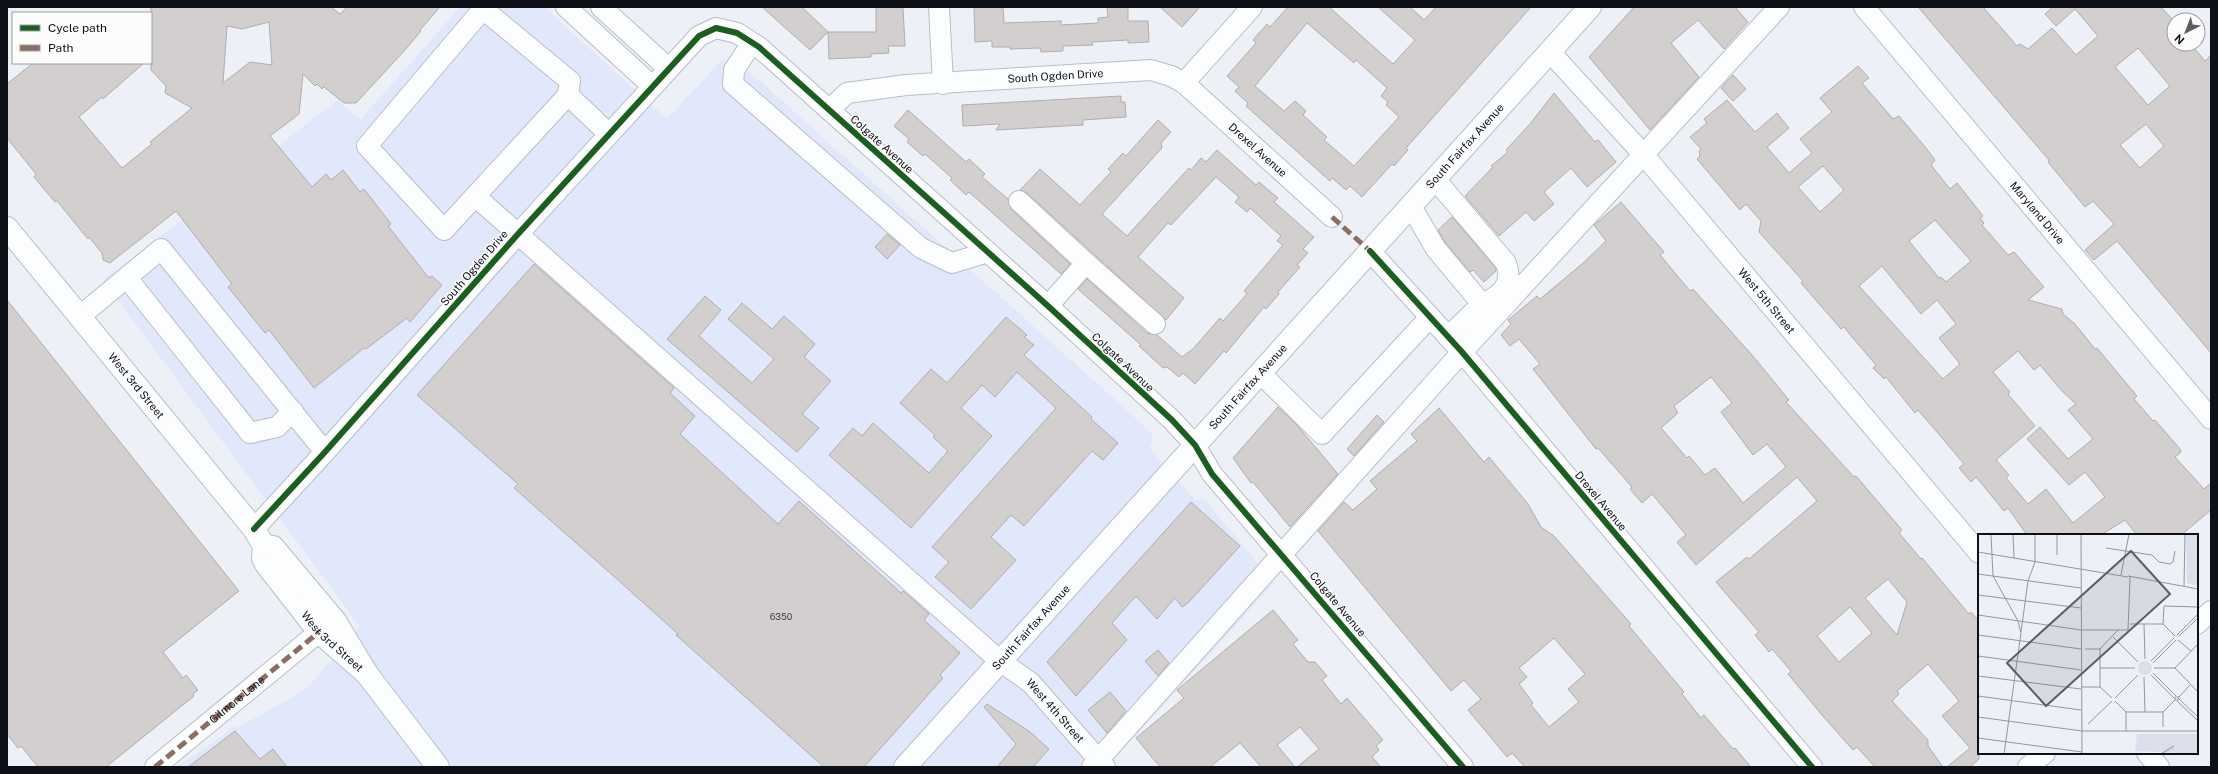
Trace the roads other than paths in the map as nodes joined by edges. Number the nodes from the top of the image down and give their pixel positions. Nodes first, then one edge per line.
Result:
1 (566, 7) edge
2 (601, 7) edge
3 (939, 7) edge
4 (1252, 7) edge
5 (1590, 7) edge
6 (1779, 7) edge
7 (1864, 7) edge
8 (716, 28) joint
9 (752, 43) junction
10 (1550, 52) junction
11 (668, 68) junction
12 (943, 84) junction
13 (1184, 84) junction
14 (652, 86) junction
15 (568, 95) junction
16 (829, 110) junction
17 (608, 134) junction
18 (1643, 154) junction
19 (1435, 180) junction
20 (475, 196) junction
21 (1019, 202) dead end
22 (1411, 206) junction
23 (1332, 217) dead end
24 (7, 228) edge
25 (518, 234) junction
26 (1370, 251) junction
27 (988, 252) junction
28 (1086, 263) junction
29 (126, 278) junction
30 (1495, 302) junction
31 (1048, 306) junction
32 (79, 317) junction
33 (1430, 317) junction
34 (1155, 324) dead end
35 (1448, 337) junction
36 (1462, 352) junction
37 (1260, 373) junction
38 (293, 412) junction
39 (2211, 418) edge
40 (1195, 445) junction
41 (325, 452) junction
42 (259, 538) junction
43 (1978, 552) edge
44 (1282, 555) junction
45 (2211, 611) edge
46 (2198, 623) edge
47 (319, 632) junction
48 (1000, 661) junction
49 (367, 674) junction
50 (2044, 754) edge
51 (2148, 754) edge
52 (1098, 765) edge
53 (155, 767) edge
54 (438, 767) edge
55 (905, 767) edge
56 (1463, 767) edge
57 (1812, 767) edge
58 (2028, 767) edge
59 (2159, 767) edge

1 - 14 street
2 - 11 street
3 - 12 street
4 - 13 street
5 - 10 main road, South Fairfax Avenue
6 - 18 street
7 - 39 street, Maryland Drive
8 - 9 street, Colgate Avenue
8 - 11 street, South Ogden Drive
9 - 16 street, Colgate Avenue
9 - 27 street
10 - 18 street, West 5th Street
10 - 19 main road, South Fairfax Avenue
11 - 14 street, South Ogden Drive
12 - 13 street, South Ogden Drive
12 - 16 street, South Ogden Drive
13 - 23 street, Drexel Avenue
14 - 17 street, South Ogden Drive
15 - 17 street
15 - 20 street
15 - 20 street
16 - 27 street, Colgate Avenue
17 - 25 street, South Ogden Drive
18 - 30 street
18 - 43 street, West 5th Street
19 - 22 main road, South Fairfax Avenue
19 - 30 street
20 - 25 street, West 4th Street
21 - 28 street
22 - 26 main road, South Fairfax Avenue
22 - 30 street
24 - 32 main road, West 3rd Street
25 - 41 street, South Ogden Drive
25 - 48 street, West 4th Street
26 - 33 street, Drexel Avenue
26 - 37 main road, South Fairfax Avenue
27 - 31 street, Colgate Avenue
28 - 31 street
28 - 34 street
29 - 32 street
29 - 38 street
29 - 38 street
30 - 35 street
30 - 36 street
31 - 40 street, Colgate Avenue
32 - 42 main road, West 3rd Street
33 - 35 street, Drexel Avenue
33 - 37 street
35 - 36 street, Drexel Avenue
36 - 44 street
36 - 57 street, Drexel Avenue
37 - 40 main road, South Fairfax Avenue
38 - 41 street
40 - 44 street, Colgate Avenue
40 - 48 main road, South Fairfax Avenue
41 - 42 street, South Ogden Drive
42 - 47 main road, West 3rd Street
42 - 49 main road, West 3rd Street
44 - 52 street
44 - 56 street, Colgate Avenue
45 - 46 street
47 - 49 main road, West 3rd Street
47 - 53 street, Gilmore Lane
48 - 52 street, West 4th Street
48 - 55 main road, South Fairfax Avenue
49 - 54 main road, West 3rd Street
50 - 58 street
51 - 59 street

